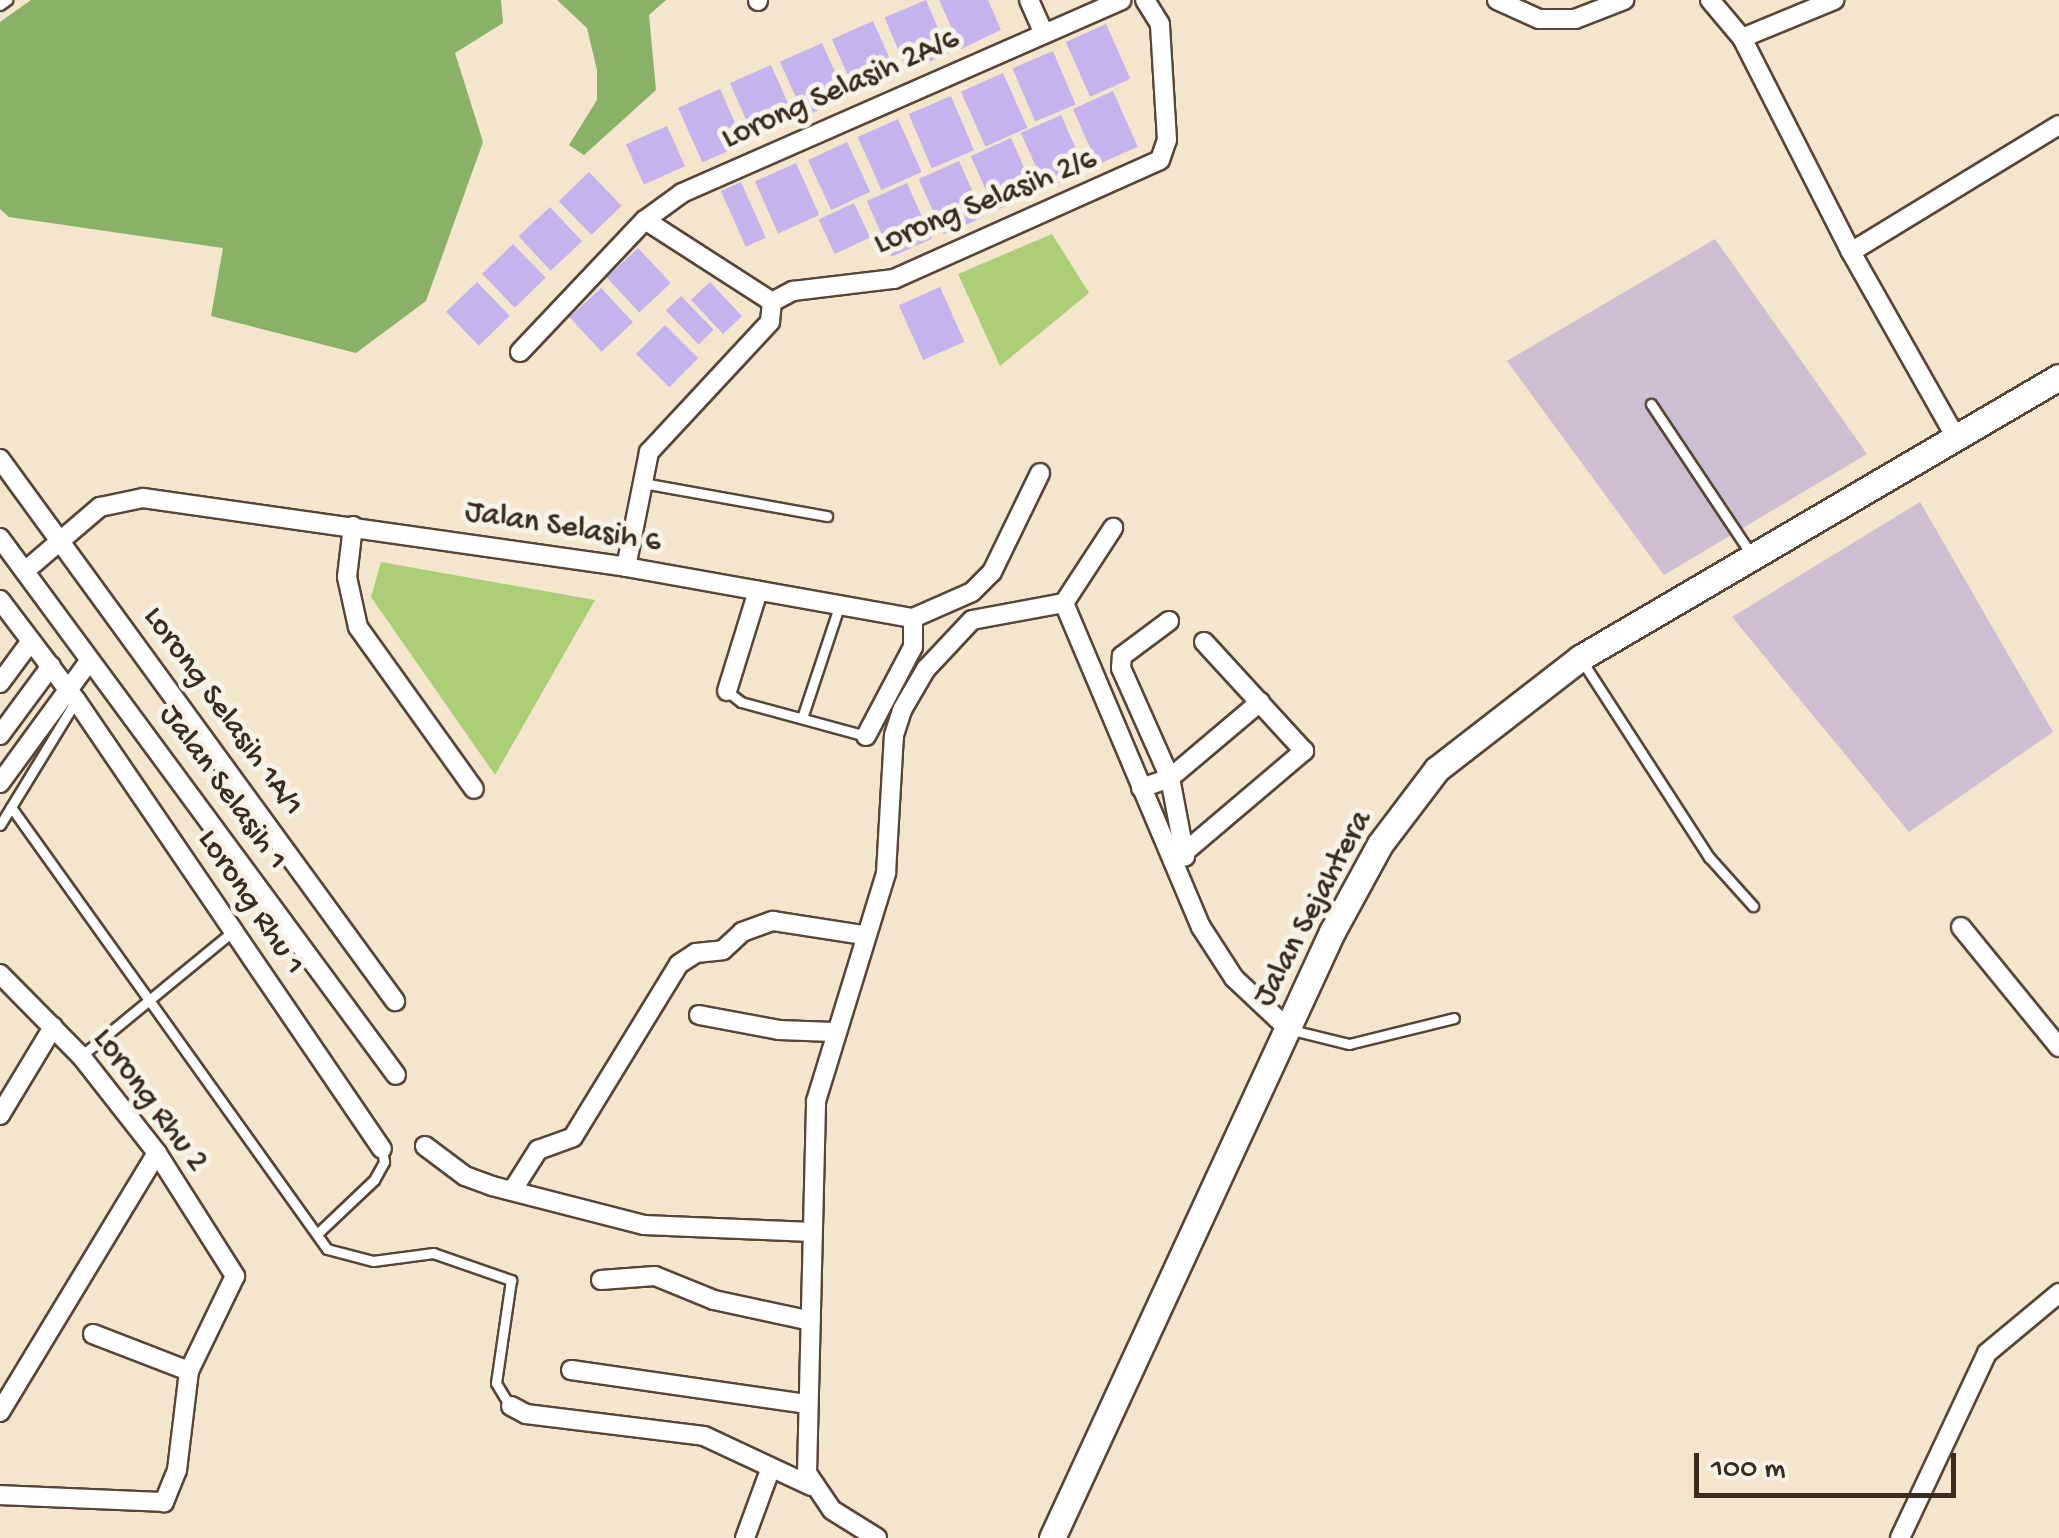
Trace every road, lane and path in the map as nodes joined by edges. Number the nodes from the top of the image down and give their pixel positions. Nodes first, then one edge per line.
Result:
1 (7, 0) edge
2 (1029, 0) edge
3 (1121, 0) edge
4 (1624, 0) edge
5 (1710, 0) edge
6 (1834, 0) edge
7 (1503, 2) edge
8 (1149, 4) edge
9 (0, 5) edge
10 (1044, 34) junction
11 (1742, 38) junction
12 (2059, 125) edge
13 (645, 220) junction
14 (1851, 252) junction
15 (772, 302) junction
16 (520, 352) dead end
17 (2059, 378) edge
18 (1651, 404) dead end
19 (1956, 436) junction
20 (0, 460) edge
21 (1040, 472) dead end
22 (640, 483) junction
23 (827, 516) dead end
24 (353, 526) junction
25 (1113, 528) dead end
26 (0, 538) edge
27 (58, 539) junction
28 (1753, 556) junction
29 (626, 567) junction
30 (25, 571) junction
31 (758, 592) junction
32 (0, 600) edge
33 (952, 602) junction
34 (1064, 603) junction
35 (840, 604) junction
36 (913, 618) junction
37 (972, 620) junction
38 (1170, 621) dead end
39 (31, 640) junction
40 (1204, 642) dead end
41 (1580, 658) junction
42 (90, 660) junction
43 (50, 666) junction
44 (0, 683) edge
45 (727, 691) joint
46 (73, 694) junction
47 (1260, 702) junction
48 (802, 718) junction
49 (0, 735) edge
50 (866, 736) joint
51 (1170, 778) junction
52 (0, 783) edge
53 (1142, 788) junction
54 (474, 789) dead end
55 (11, 807) junction
56 (0, 826) edge
57 (1186, 851) junction
58 (1183, 888) junction
59 (1753, 906) dead end
60 (1961, 926) dead end
61 (232, 932) junction
62 (863, 935) junction
63 (0, 974) edge
64 (147, 999) junction
65 (394, 1001) dead end
66 (700, 1015) dead end
67 (1454, 1018) dead end
68 (53, 1027) junction
69 (1287, 1028) junction
70 (833, 1032) junction
71 (2059, 1046) edge
72 (81, 1056) junction
73 (396, 1075) dead end
74 (0, 1115) edge
75 (425, 1146) dead end
76 (382, 1150) joint
77 (157, 1153) junction
78 (512, 1190) junction
79 (812, 1232) junction
80 (317, 1234) junction
81 (601, 1280) dead end
82 (2059, 1293) edge
83 (811, 1321) junction
84 (93, 1334) dead end
85 (571, 1370) dead end
86 (189, 1371) junction
87 (808, 1404) junction
88 (510, 1406) joint
89 (0, 1412) edge
90 (770, 1470) junction
91 (811, 1486) junction
92 (0, 1495) edge
93 (744, 1538) edge
94 (877, 1538) edge
95 (1052, 1538) edge
96 (1900, 1538) edge

1 - 9 lane
2 - 10 street
3 - 10 street, Lorong Selasih 2A/6
4 - 7 street
5 - 11 street
6 - 11 street
8 - 15 street, Lorong Selasih 2/6
10 - 13 street, Lorong Selasih 2A/6
11 - 14 street
12 - 14 street
13 - 15 street
13 - 16 street
14 - 19 street
15 - 22 street
17 - 19 main road, Jalan Sejahtera
18 - 28 lane
19 - 28 main road, Jalan Sejahtera
20 - 27 street, Lorong Selasih 1A/1
21 - 33 street
22 - 23 lane
22 - 29 street
24 - 27 street, Jalan Selasih 6
24 - 29 street, Jalan Selasih 6
24 - 54 street
25 - 34 street
26 - 30 street, Jalan Selasih 1
27 - 30 street, Jalan Selasih 6
27 - 65 street, Lorong Selasih 1A/1
28 - 41 main road, Jalan Sejahtera
29 - 31 street, Jalan Selasih 6
30 - 42 street, Jalan Selasih 1
31 - 35 street, Jalan Selasih 6
31 - 45 street
32 - 39 street, Lorong Rhu 1
33 - 36 street
33 - 37 street
34 - 37 street
34 - 53 street
35 - 36 street, Jalan Selasih 6
35 - 48 lane
36 - 50 street
37 - 62 street
38 - 51 street
39 - 43 street, Lorong Rhu 1
39 - 44 street
40 - 47 street
41 - 59 lane
41 - 69 main road, Jalan Sejahtera
42 - 46 street
42 - 73 street, Jalan Selasih 1
43 - 46 street, Lorong Rhu 1
43 - 49 street
45 - 48 lane
46 - 52 street
46 - 55 lane
46 - 61 street, Lorong Rhu 1
47 - 51 street
47 - 57 street
48 - 50 lane
51 - 53 street
51 - 57 street
53 - 58 street
55 - 56 lane
55 - 64 lane
57 - 58 street
58 - 69 street
60 - 71 street
61 - 64 lane
61 - 76 street, Lorong Rhu 1
62 - 70 street
62 - 78 street
63 - 68 street, Lorong Rhu 2
64 - 72 lane
64 - 80 lane
66 - 70 street
67 - 69 lane
68 - 72 street, Lorong Rhu 2
68 - 74 street
69 - 95 main road, Jalan Sejahtera
70 - 79 street
72 - 77 street, Lorong Rhu 2
75 - 78 street
76 - 80 lane
77 - 86 street, Lorong Rhu 2
77 - 89 street
78 - 79 street
79 - 83 street
80 - 88 lane
81 - 83 street
82 - 96 street
83 - 87 street
84 - 86 street
85 - 87 street
86 - 92 street
87 - 91 street
88 - 90 street
90 - 91 street
90 - 93 street
91 - 94 street

